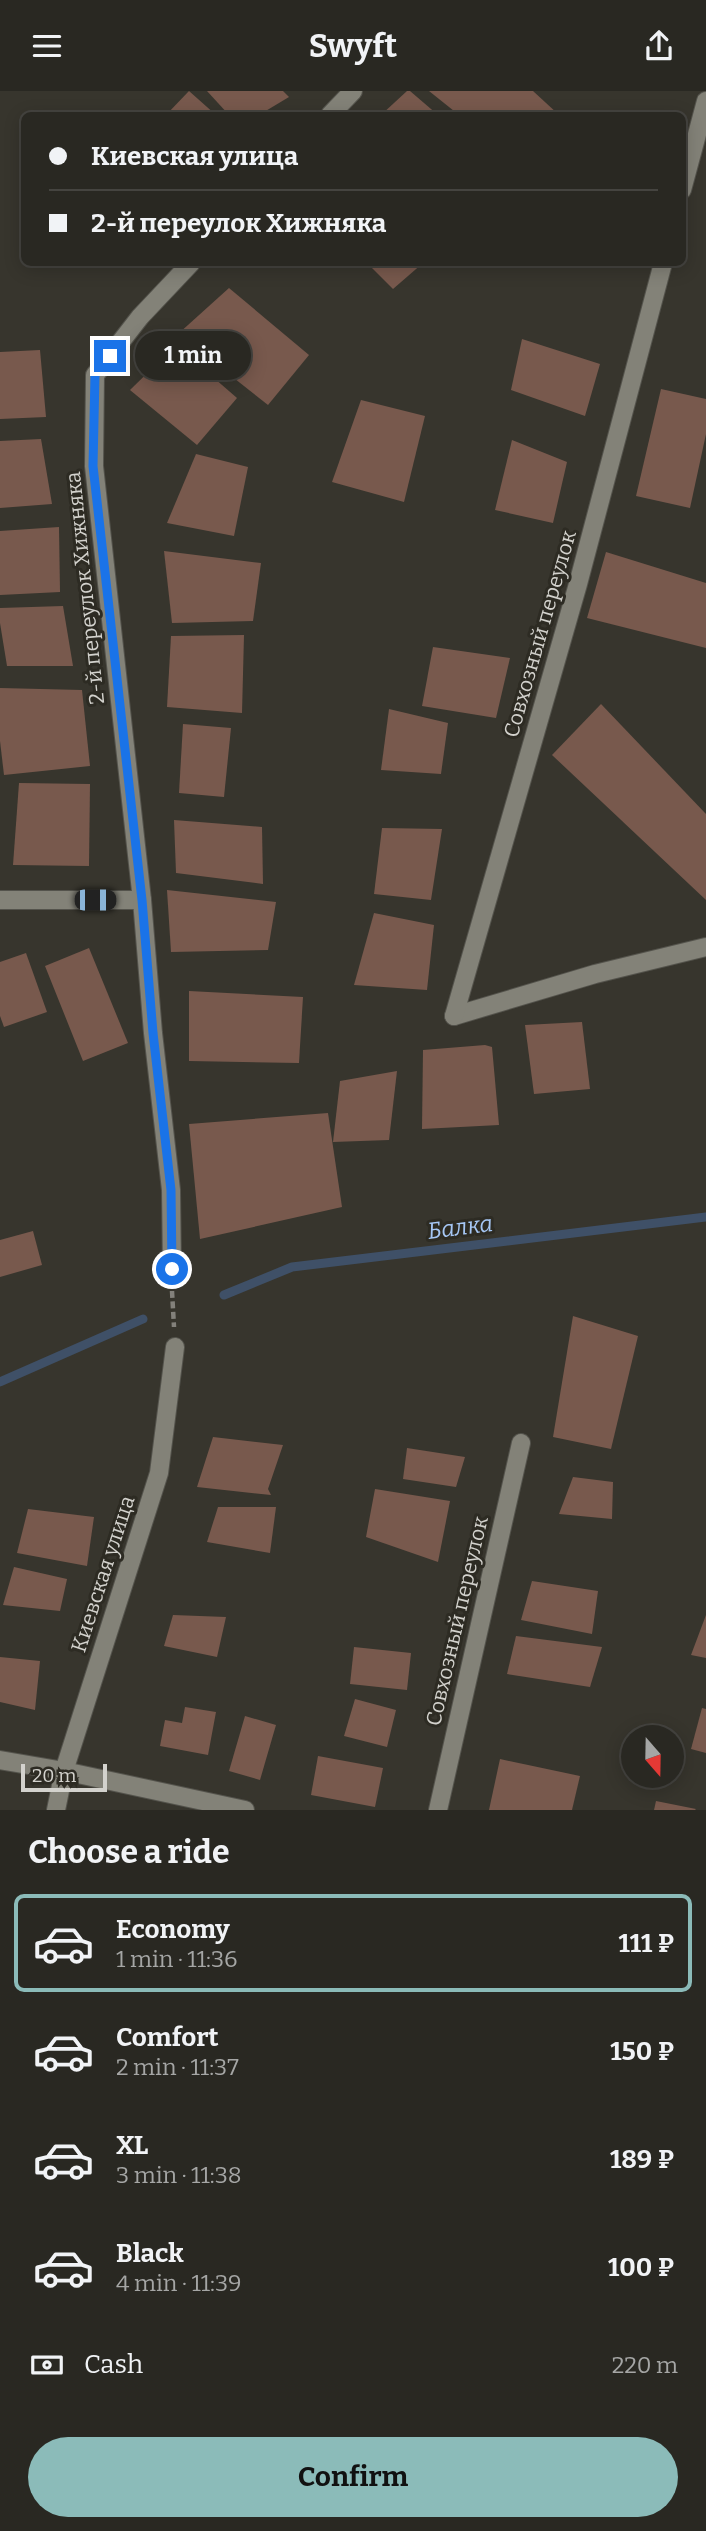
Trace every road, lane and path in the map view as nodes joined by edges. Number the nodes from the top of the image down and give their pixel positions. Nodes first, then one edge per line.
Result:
1 (353, 91) edge
2 (706, 101) edge
3 (333, 112) edge
4 (686, 175) edge
5 (188, 266) edge
6 (662, 266) edge
7 (0, 899) edge
8 (142, 900) junction
9 (706, 947) edge
10 (172, 1269) joint
11 (175, 1347) joint
12 (521, 1443) dead end
13 (0, 1760) edge
14 (64, 1771) junction
15 (56, 1810) edge
16 (245, 1810) edge
17 (438, 1810) edge

1 - 3 street
2 - 4 street
5 - 8 street, 2-й переулок Хижняка
6 - 9 street, Совхозный переулок
7 - 8 street
8 - 10 street
10 - 11 path
11 - 14 street, Киевская улица
12 - 17 street, Совхозный переулок
13 - 14 street
14 - 15 street, Киевская улица
14 - 16 street

